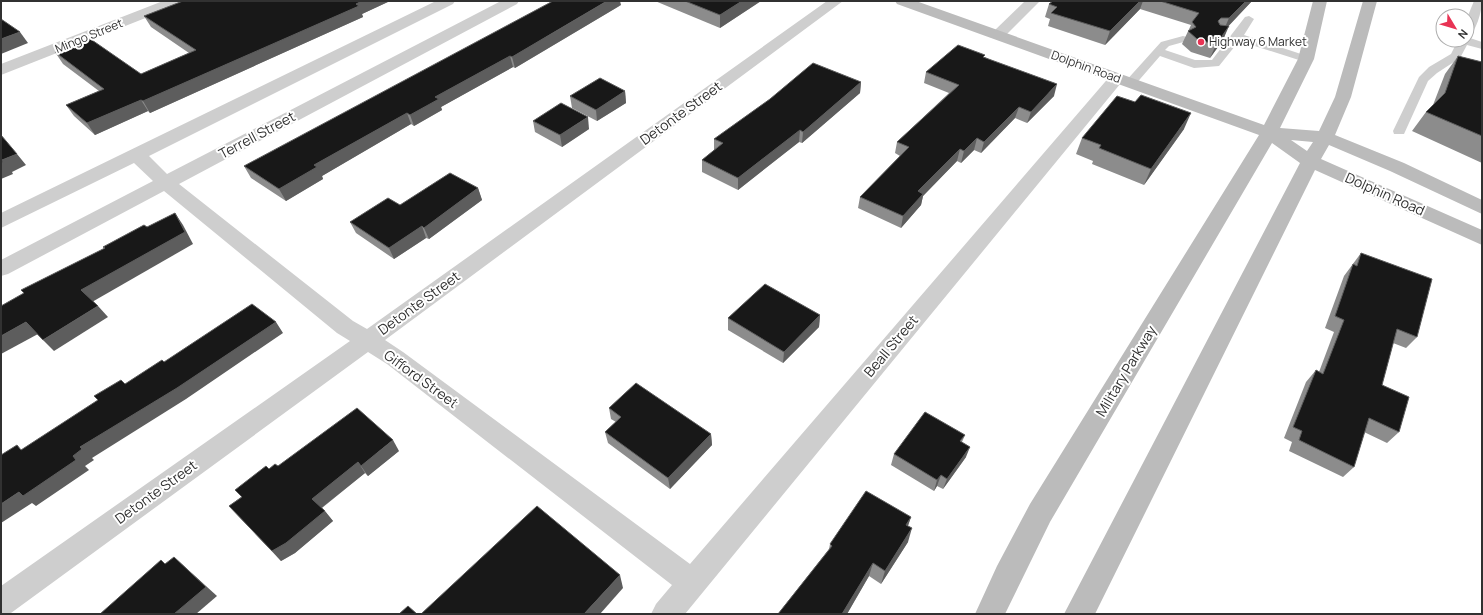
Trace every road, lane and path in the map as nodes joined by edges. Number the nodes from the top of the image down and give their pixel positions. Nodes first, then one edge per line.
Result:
1 (176, 1) edge
2 (448, 1) edge
3 (512, 1) edge
4 (836, 1) edge
5 (902, 1) edge
6 (1033, 1) edge
7 (1320, 1) edge
8 (1370, 1) edge
9 (1479, 1) edge
10 (1475, 12) edge
11 (1249, 19) dead end
12 (998, 35) junction
13 (1231, 39) junction
14 (1185, 44) dead end
15 (1218, 46) edge
16 (1460, 48) edge
17 (1163, 53) junction
18 (1306, 59) junction
19 (1, 70) edge
20 (1123, 81) junction
21 (1399, 131) dead end
22 (1269, 133) junction
23 (1325, 138) junction
24 (137, 155) junction
25 (1310, 161) junction
26 (166, 183) junction
27 (1482, 208) edge
28 (1, 222) edge
29 (1482, 238) edge
30 (1, 269) edge
31 (367, 341) junction
32 (692, 583) junction
33 (1, 603) edge
34 (666, 614) edge
35 (990, 614) edge
36 (1079, 614) edge

1 - 19 street, Mingo Street
2 - 24 street
3 - 26 street, Terrell Street
4 - 31 street, Detonte Street
5 - 12 main road, Dolphin Road
6 - 12 street
7 - 18 main road, Military Parkway
8 - 23 main road
9 - 10 lane
11 - 13 lane
12 - 20 main road, Dolphin Road
13 - 15 lane
13 - 17 lane
13 - 18 lane
14 - 17 lane
16 - 21 lane
17 - 20 lane
18 - 22 main road, Military Parkway
20 - 22 main road, Dolphin Road
20 - 32 street, Beall Street
22 - 23 main road, Dolphin Road
22 - 25 main road, Dolphin Road
22 - 35 main road, Military Parkway
23 - 25 main road
23 - 27 main road, Dolphin Road
24 - 26 street, Gifford Street
24 - 28 street
25 - 29 main road, Dolphin Road
25 - 36 main road
26 - 30 street, Terrell Street
26 - 31 street, Gifford Street
31 - 32 street, Gifford Street
31 - 33 street, Detonte Street
32 - 34 street, Beall Street

